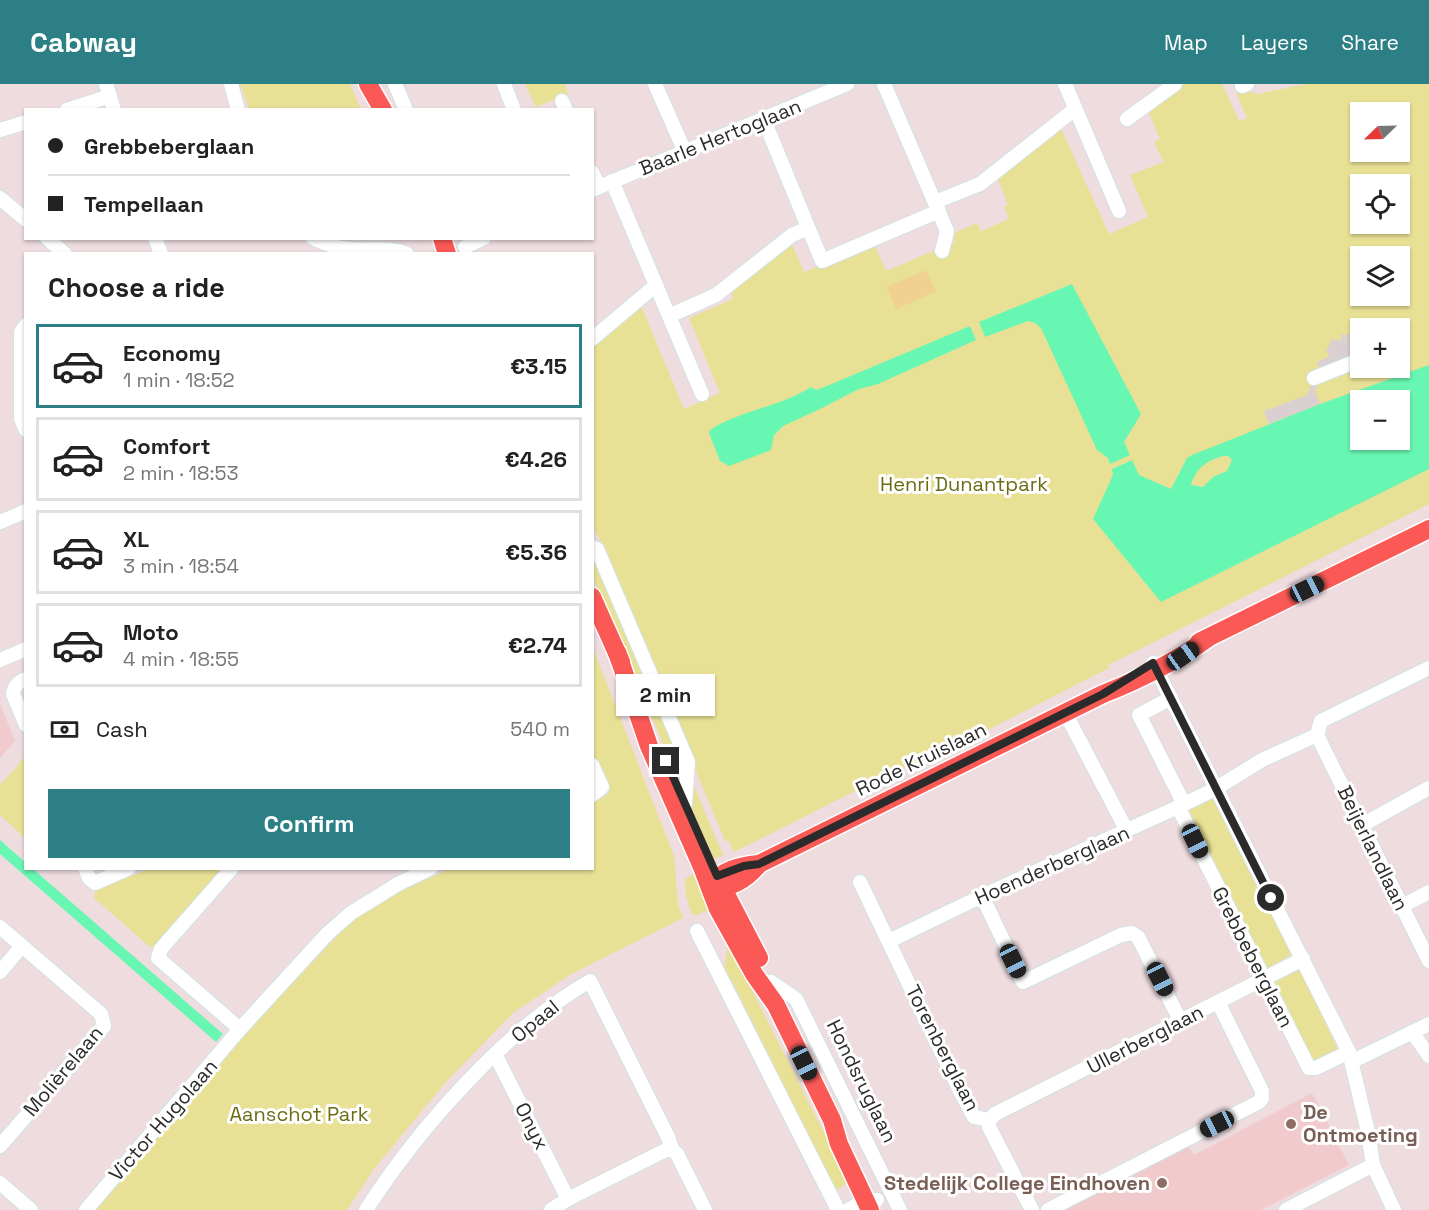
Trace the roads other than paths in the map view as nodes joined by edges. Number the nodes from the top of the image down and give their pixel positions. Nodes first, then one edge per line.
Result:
1 (231, 84) edge
2 (368, 84) edge
3 (378, 84) edge
4 (394, 84) edge
5 (504, 84) edge
6 (655, 84) edge
7 (847, 84) edge
8 (884, 84) edge
9 (1065, 84) edge
10 (1175, 84) edge
11 (823, 89) edge
12 (110, 97) edge
13 (74, 108) edge
14 (237, 108) edge
15 (384, 108) edge
16 (384, 108) edge
17 (405, 108) edge
18 (513, 108) edge
19 (1075, 109) junction
20 (1127, 119) dead end
21 (764, 120) junction
22 (24, 123) edge
23 (0, 130) edge
24 (685, 152) junction
25 (612, 182) junction
26 (596, 188) edge
27 (0, 198) edge
28 (937, 207) junction
29 (1119, 212) dead end
30 (24, 218) edge
31 (808, 228) junction
32 (50, 240) edge
33 (317, 240) edge
34 (446, 240) edge
35 (479, 240) edge
36 (460, 248) edge
37 (942, 251) dead end
38 (63, 252) edge
39 (400, 252) edge
40 (656, 285) junction
41 (669, 316) junction
42 (24, 328) edge
43 (594, 337) edge
44 (1350, 364) edge
45 (1314, 378) dead end
46 (702, 394) dead end
47 (24, 426) edge
48 (24, 512) edge
49 (0, 522) edge
50 (1429, 528) edge
51 (594, 548) edge
52 (594, 601) edge
53 (24, 650) edge
54 (617, 652) junction
55 (1, 658) edge
56 (1155, 667) junction
57 (1429, 668) edge
58 (24, 680) edge
59 (1171, 698) junction
60 (24, 720) edge
61 (1070, 722) dead end
62 (1317, 735) junction
63 (594, 775) edge
64 (1429, 788) edge
65 (1215, 789) junction
66 (597, 791) edge
67 (685, 804) junction
68 (1181, 805) junction
69 (1362, 825) junction
70 (1127, 831) junction
71 (86, 870) edge
72 (124, 870) edge
73 (230, 870) edge
74 (427, 870) edge
75 (860, 882) dead end
76 (716, 884) junction
77 (1429, 892) edge
78 (982, 896) junction
79 (1402, 906) junction
80 (0, 927) edge
81 (697, 931) dead end
82 (889, 941) junction
83 (22, 946) junction
84 (1303, 959) junction
85 (1429, 961) edge
86 (0, 972) edge
87 (1265, 978) junction
88 (771, 982) junction
89 (1218, 1002) junction
90 (776, 1005) junction
91 (1181, 1022) junction
92 (1429, 1024) edge
93 (240, 1029) junction
94 (1412, 1032) junction
95 (495, 1054) junction
96 (1351, 1056) junction
97 (1429, 1056) edge
98 (989, 1120) junction
99 (0, 1146) edge
100 (672, 1149) junction
101 (1373, 1165) junction
102 (0, 1183) edge
103 (568, 1199) junction
104 (871, 1206) edge
105 (1029, 1209) edge
106 (31, 1210) edge
107 (86, 1210) edge
108 (366, 1210) edge
109 (551, 1210) edge
110 (705, 1210) edge
111 (838, 1210) edge
112 (848, 1210) edge
113 (900, 1210) edge
114 (1048, 1210) edge
115 (1286, 1210) edge
116 (1394, 1210) edge

1 - 14 street
2 - 15 main road
3 - 16 main road
4 - 17 street
5 - 18 street
6 - 24 street
7 - 11 street, Baarle Hertoglaan
8 - 28 street
9 - 19 street
10 - 20 street
11 - 21 street, Baarle Hertoglaan
12 - 13 street
19 - 28 street
19 - 29 street
21 - 24 street, Baarle Hertoglaan
21 - 31 street
22 - 23 street
24 - 25 street, Baarle Hertoglaan
25 - 26 street, Baarle Hertoglaan
25 - 40 street
27 - 30 street
28 - 31 street
28 - 37 street
31 - 41 street
32 - 38 street
33 - 39 street
34 - 36 main road
35 - 36 street
40 - 41 street
40 - 43 street
41 - 46 street
42 - 47 street
44 - 45 street
48 - 49 street
50 - 56 main road, Rode Kruislaan
51 - 67 street
52 - 54 main road
53 - 55 street
54 - 67 main road
54 - 76 main road
56 - 59 street
56 - 76 main road, Rode Kruislaan
57 - 62 street
58 - 60 street
59 - 65 street
59 - 68 street, Grebbeberglaan
61 - 70 street
62 - 65 street, Hoenderberglaan
62 - 69 street, Beijerlandlaan
63 - 66 street
64 - 69 street
65 - 68 street, Hoenderberglaan
65 - 84 street
67 - 76 main road
68 - 70 street, Hoenderberglaan
68 - 87 street, Grebbeberglaan
69 - 79 street, Beijerlandlaan
70 - 78 street, Hoenderberglaan
71 - 72 street
73 - 93 street
74 - 93 street, Victor Hugolaan
75 - 82 street, Torenberglaan
76 - 88 main road, Hondsruglaan
76 - 90 main road, Hondsruglaan
77 - 79 street
78 - 82 street, Hoenderberglaan
78 - 91 street
79 - 85 street, Beijerlandlaan
80 - 83 street, Molièrelaan
81 - 111 street
82 - 98 street, Torenberglaan
83 - 86 street
83 - 99 street, Molièrelaan
84 - 87 street, Ullerberglaan
84 - 96 street
87 - 89 street, Ullerberglaan
87 - 96 street, Grebbeberglaan
88 - 90 main road, Hondsruglaan
88 - 113 street, Hondsruglaan
89 - 91 street, Ullerberglaan
89 - 114 street
90 - 104 main road, Hondsruglaan
91 - 98 street, Ullerberglaan
92 - 94 street
93 - 107 street, Victor Hugolaan
94 - 96 street
94 - 97 street
95 - 100 street, Opaal
95 - 103 street, Onyx
95 - 108 street, Opaal
96 - 101 street
98 - 105 street, Torenberglaan
100 - 103 street
100 - 110 street
101 - 115 street
101 - 116 street
102 - 106 street
103 - 109 street
104 - 112 street

